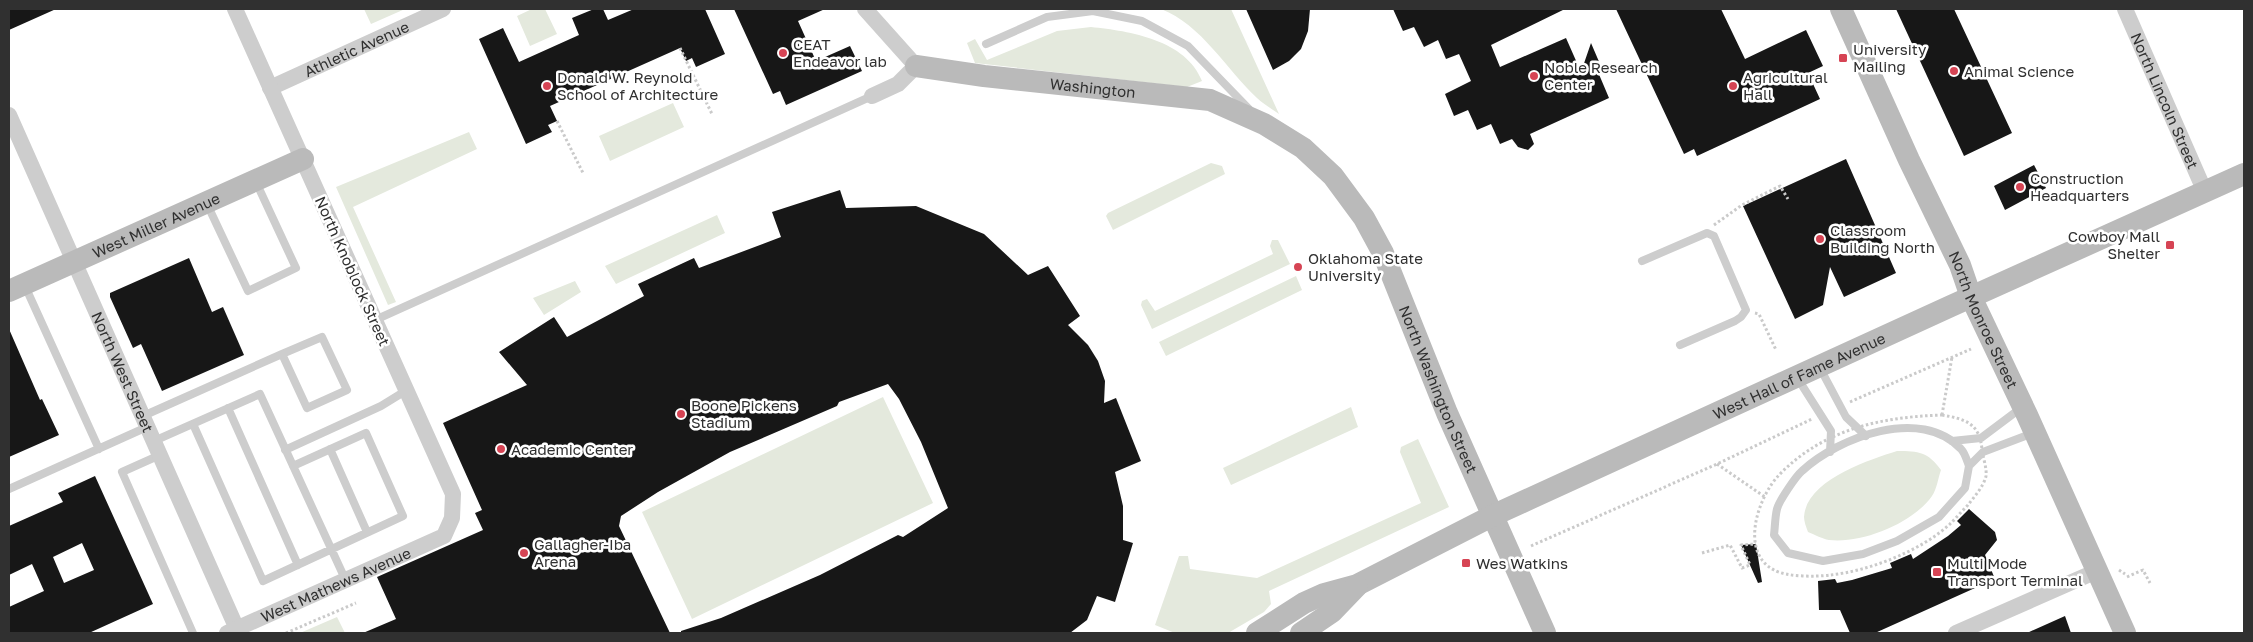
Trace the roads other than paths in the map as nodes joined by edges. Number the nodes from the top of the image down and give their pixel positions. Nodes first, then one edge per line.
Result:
1 (235, 9) edge
2 (443, 9) edge
3 (865, 9) edge
4 (1841, 9) edge
5 (2125, 9) edge
6 (986, 44) dead end
7 (916, 66) junction
8 (270, 88) junction
9 (872, 96) joint
10 (9, 115) edge
11 (1264, 124) junction
12 (303, 159) junction
13 (2244, 174) edge
14 (256, 180) junction
15 (2205, 192) junction
16 (207, 202) junction
17 (1642, 261) dead end
18 (74, 262) junction
19 (17, 287) edge
20 (1970, 297) junction
21 (375, 320) junction
22 (1680, 345) dead end
23 (282, 354) junction
24 (1820, 367) junction
25 (1797, 377) junction
26 (407, 390) junction
27 (2023, 407) junction
28 (228, 408) junction
29 (192, 424) junction
30 (2034, 432) junction
31 (151, 435) junction
32 (1866, 436) junction
33 (1952, 441) junction
34 (99, 449) junction
35 (330, 449) junction
36 (285, 450) junction
37 (1830, 452) junction
38 (293, 466) junction
39 (1969, 466) junction
40 (9, 488) edge
41 (1494, 516) junction
42 (367, 532) junction
43 (444, 536) joint
44 (331, 548) junction
45 (298, 565) junction
46 (2108, 571) junction
47 (346, 581) junction
48 (1357, 585) junction
49 (232, 631) edge
50 (193, 633) edge
51 (1257, 633) edge
52 (1302, 633) edge
53 (1545, 633) edge
54 (1956, 633) edge
55 (2124, 633) edge

1 - 8 street, North Knoblock Street
2 - 8 street, Athletic Avenue
3 - 7 street
4 - 20 street, North Monroe Street
5 - 15 street, North Lincoln Street
6 - 11 lane
7 - 9 street
7 - 11 street, Washington
8 - 12 street, North Knoblock Street
9 - 21 lane
10 - 18 street, North West Street
11 - 41 street, North Washington Street
12 - 14 street, West Miller Avenue
12 - 21 street, North Knoblock Street
13 - 15 street, West Hall of Fame Avenue
14 - 16 street, West Miller Avenue
14 - 16 lane
15 - 20 street, West Hall of Fame Avenue
16 - 18 street, West Miller Avenue
17 - 22 lane
18 - 19 street, West Miller Avenue
18 - 31 street, North West Street
19 - 34 lane
20 - 24 street, West Hall of Fame Avenue
20 - 27 street, North Monroe Street
21 - 26 street, North Knoblock Street
23 - 23 lane
23 - 31 lane
24 - 25 street, West Hall of Fame Avenue
24 - 32 lane
25 - 37 lane
25 - 41 street, West Hall of Fame Avenue
26 - 36 lane
26 - 43 street, North Knoblock Street
27 - 30 street, North Monroe Street
27 - 33 lane
28 - 29 lane
28 - 36 lane
28 - 45 lane
29 - 31 lane
29 - 45 lane
30 - 39 lane
30 - 46 street, North Monroe Street
31 - 34 lane
31 - 49 street, North West Street
31 - 50 lane
32 - 33 lane
32 - 37 lane
33 - 39 lane
34 - 40 lane
35 - 38 lane
35 - 42 lane
35 - 42 lane
36 - 38 lane
37 - 39 lane
38 - 44 lane
41 - 48 street, West Hall of Fame Avenue
41 - 53 street, North Washington Street
42 - 44 lane
43 - 47 street, West Mathews Avenue
44 - 45 lane
44 - 47 lane
46 - 54 street
46 - 55 street, North Monroe Street
47 - 49 street, West Mathews Avenue
48 - 51 street, West Hall of Fame Avenue
48 - 52 street, West Hall of Fame Avenue

